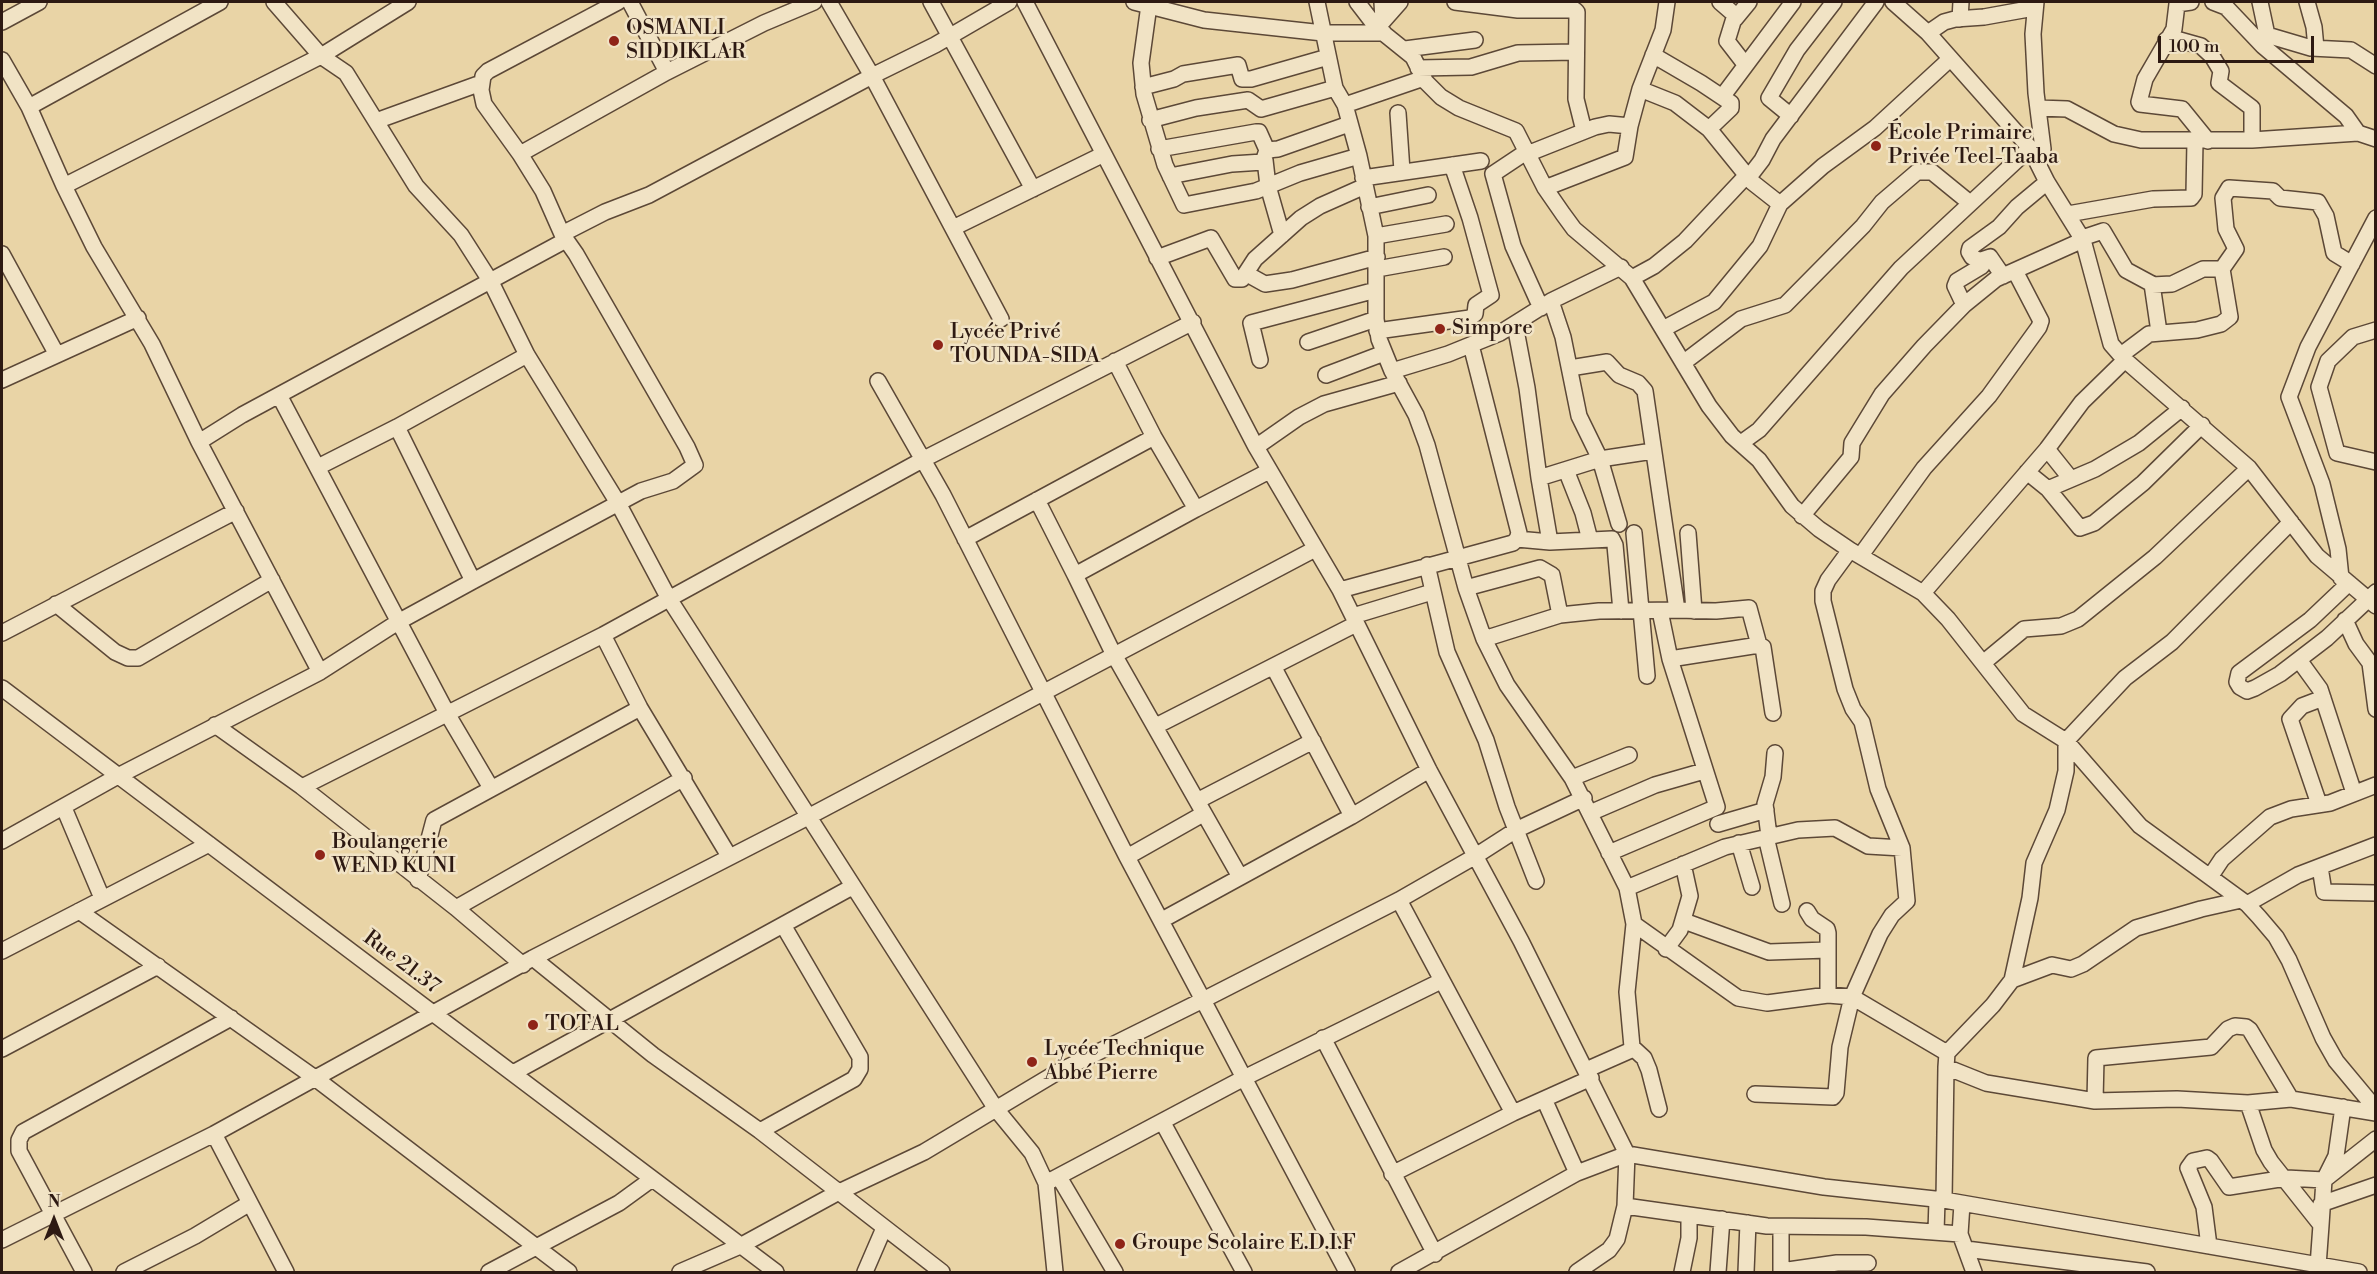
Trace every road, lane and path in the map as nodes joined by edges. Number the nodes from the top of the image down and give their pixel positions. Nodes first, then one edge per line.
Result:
1 (39, 2) edge
2 (220, 2) edge
3 (274, 2) edge
4 (407, 2) edge
5 (630, 2) edge
6 (814, 2) edge
7 (829, 2) edge
8 (931, 2) edge
9 (1009, 2) edge
10 (1025, 2) edge
11 (1317, 2) edge
12 (1357, 2) edge
13 (1382, 2) edge
14 (1400, 2) edge
15 (1455, 2) edge
16 (1667, 2) edge
17 (1720, 2) edge
18 (1749, 2) edge
19 (1793, 2) edge
20 (1834, 2) edge
21 (1876, 2) edge
22 (1893, 2) edge
23 (1961, 2) edge
24 (2191, 2) edge
25 (2260, 2) edge
26 (2307, 2) edge
27 (1142, 3) edge
28 (2221, 3) edge
29 (609, 4) edge
30 (2035, 5) edge
31 (1518, 6) edge
32 (1735, 19) junction
33 (1960, 19) junction
34 (2, 22) edge
35 (1381, 27) junction
36 (1323, 33) junction
37 (1928, 33) junction
38 (949, 35) junction
39 (1475, 40) dead end
40 (2166, 40) junction
41 (2265, 40) junction
42 (2316, 48) junction
43 (1404, 49) junction
44 (1576, 52) junction
45 (1653, 55) junction
46 (321, 56) junction
47 (1328, 57) junction
48 (1950, 58) junction
49 (2, 60) edge
50 (1744, 63) junction
51 (2376, 66) edge
52 (667, 72) junction
53 (1421, 73) junction
54 (872, 76) junction
55 (481, 83) junction
56 (1143, 87) junction
57 (1335, 88) junction
58 (1640, 89) junction
59 (1722, 97) junction
60 (1345, 105) junction
61 (29, 106) junction
62 (2038, 108) junction
63 (1398, 113) dead end
64 (1791, 116) junction
65 (1150, 120) junction
66 (376, 121) junction
67 (1349, 124) junction
68 (1630, 126) junction
69 (1709, 129) junction
70 (1584, 131) junction
71 (2358, 133) junction
72 (2376, 139) edge
73 (2252, 140) junction
74 (2201, 141) junction
75 (1159, 148) junction
76 (2030, 148) junction
77 (1527, 153) junction
78 (520, 154) junction
79 (1104, 154) junction
80 (1266, 155) junction
81 (1359, 156) junction
82 (1481, 161) dead end
83 (1452, 165) junction
84 (2039, 165) junction
85 (1402, 171) junction
86 (1170, 176) junction
87 (1748, 176) junction
88 (1364, 182) junction
89 (2047, 182) junction
90 (64, 186) junction
91 (1268, 186) junction
92 (1033, 189) junction
93 (1545, 189) junction
94 (1428, 195) dead end
95 (1970, 203) junction
96 (1780, 204) junction
97 (1369, 207) junction
98 (2068, 214) junction
99 (2376, 218) edge
100 (1446, 224) dead end
101 (953, 228) junction
102 (1282, 235) junction
103 (1376, 236) junction
104 (564, 237) junction
105 (2083, 239) junction
106 (1444, 257) dead end
107 (1157, 258) junction
108 (1981, 260) junction
109 (1377, 263) junction
110 (4, 264) edge
111 (2352, 264) junction
112 (2222, 269) junction
113 (1627, 273) junction
114 (2009, 273) junction
115 (1246, 274) junction
116 (491, 282) junction
117 (2152, 285) junction
118 (1376, 290) junction
119 (1546, 305) junction
120 (1964, 306) junction
121 (138, 318) junction
122 (1001, 319) dead end
123 (1193, 322) junction
124 (1377, 325) junction
125 (1515, 325) junction
126 (1663, 329) junction
127 (2376, 330) edge
128 (2159, 332) junction
129 (1308, 342) dead end
130 (1471, 345) junction
131 (56, 353) junction
132 (1384, 353) junction
133 (527, 355) junction
134 (2123, 357) junction
135 (1260, 360) dead end
136 (1115, 361) junction
137 (1683, 363) junction
138 (1570, 368) junction
139 (1326, 375) dead end
140 (1396, 377) junction
141 (2, 380) edge
142 (878, 381) dead end
143 (280, 397) junction
144 (2182, 408) junction
145 (2202, 425) junction
146 (396, 428) junction
147 (1154, 437) junction
148 (199, 442) junction
149 (1741, 443) junction
150 (1256, 447) junction
151 (2047, 449) junction
152 (1653, 451) junction
153 (924, 459) junction
154 (1600, 459) junction
155 (2376, 462) edge
156 (318, 467) junction
157 (2248, 468) junction
158 (1566, 470) junction
159 (1269, 471) junction
160 (2027, 472) junction
161 (1539, 478) junction
162 (2071, 479) junction
163 (2048, 489) junction
164 (1037, 500) junction
165 (618, 503) junction
166 (1196, 509) junction
167 (236, 511) junction
168 (1802, 516) junction
169 (2291, 522) junction
170 (1619, 524) dead end
171 (1634, 533) dead end
172 (1688, 533) dead end
173 (965, 539) junction
174 (1517, 539) junction
175 (1590, 540) junction
176 (1550, 542) junction
177 (1315, 549) junction
178 (1856, 553) junction
179 (1458, 557) junction
180 (1427, 565) junction
181 (1076, 575) junction
182 (272, 580) junction
183 (2345, 580) junction
184 (473, 581) junction
185 (1466, 588) junction
186 (1340, 590) junction
187 (1432, 592) junction
188 (1923, 592) junction
189 (668, 597) junction
190 (2373, 599) edge
191 (56, 604) junction
192 (1677, 610) junction
193 (1621, 611) junction
194 (1641, 611) junction
195 (1660, 611) junction
196 (1694, 611) junction
197 (1560, 615) junction
198 (1355, 620) junction
199 (2345, 620) junction
200 (398, 622) junction
201 (2, 633) edge
202 (603, 634) junction
203 (1484, 639) junction
204 (1759, 645) junction
205 (1113, 653) junction
206 (1670, 659) junction
207 (2299, 660) junction
208 (1983, 663) junction
209 (1274, 668) junction
210 (320, 672) junction
211 (1647, 676) dead end
212 (2, 688) edge
213 (1042, 693) junction
214 (2324, 698) junction
215 (640, 708) junction
216 (2376, 709) edge
217 (1773, 713) dead end
218 (448, 715) junction
219 (215, 725) junction
220 (1156, 726) junction
221 (1313, 741) junction
222 (2066, 741) junction
223 (1775, 753) dead end
224 (1629, 755) dead end
225 (1429, 770) junction
226 (1704, 771) junction
227 (118, 776) junction
228 (684, 778) junction
229 (1572, 778) junction
230 (2376, 785) edge
231 (302, 787) junction
232 (491, 788) junction
233 (2354, 793) junction
234 (1584, 798) junction
235 (2319, 804) junction
236 (64, 808) junction
237 (1200, 808) junction
238 (1766, 810) junction
239 (1590, 813) junction
240 (1352, 816) junction
241 (808, 817) junction
242 (1718, 825) dead end
243 (1516, 830) junction
244 (1768, 836) junction
245 (2, 841) edge
246 (1739, 843) junction
247 (209, 844) junction
248 (2376, 846) edge
249 (1902, 848) junction
250 (1608, 853) junction
251 (729, 856) junction
252 (1127, 857) junction
253 (1474, 857) junction
254 (1683, 864) junction
255 (2320, 867) junction
256 (1239, 875) junction
257 (2210, 877) junction
258 (418, 880) junction
259 (1536, 881) dead end
260 (852, 887) junction
261 (1752, 887) dead end
262 (1627, 888) junction
263 (2376, 893) edge
264 (102, 898) junction
265 (1399, 900) junction
266 (2244, 902) junction
267 (1782, 904) dead end
268 (456, 908) junction
269 (79, 911) junction
270 (1807, 911) dead end
271 (1162, 920) junction
272 (1684, 921) junction
273 (1634, 924) junction
274 (783, 925) junction
275 (1666, 950) junction
276 (1827, 950) junction
277 (2, 951) edge
278 (528, 962) junction
279 (158, 966) junction
280 (2012, 980) junction
281 (1441, 981) junction
282 (1828, 995) junction
283 (1852, 997) junction
284 (1203, 1000) junction
285 (434, 1015) junction
286 (231, 1018) junction
287 (610, 1020) junction
288 (1323, 1038) junction
289 (1632, 1047) junction
290 (2, 1049) edge
291 (1947, 1060) junction
292 (513, 1073) junction
293 (1588, 1074) junction
294 (315, 1078) junction
295 (1244, 1078) junction
296 (1755, 1094) dead end
297 (1545, 1099) junction
298 (2290, 1099) junction
299 (2095, 1101) junction
300 (2248, 1103) junction
301 (2343, 1107) junction
302 (996, 1109) junction
303 (1659, 1109) dead end
304 (2376, 1111) edge
305 (1513, 1113) junction
306 (1163, 1123) junction
307 (759, 1131) junction
308 (214, 1134) junction
309 (2376, 1139) edge
310 (1627, 1154) junction
311 (1577, 1173) junction
312 (1392, 1174) junction
313 (2286, 1178) junction
314 (652, 1179) junction
315 (1053, 1180) junction
316 (2324, 1180) junction
317 (2376, 1185) edge
318 (837, 1193) junction
319 (1940, 1200) junction
320 (250, 1203) junction
321 (1962, 1204) junction
322 (2321, 1204) junction
323 (1625, 1206) junction
324 (54, 1214) junction
325 (1689, 1215) junction
326 (1722, 1219) junction
327 (1748, 1223) junction
328 (2321, 1225) junction
329 (1781, 1227) junction
330 (884, 1228) junction
331 (1936, 1232) junction
332 (1960, 1234) junction
333 (2, 1240) edge
334 (740, 1246) junction
335 (2209, 1246) junction
336 (538, 1247) junction
337 (1966, 1249) junction
338 (1435, 1254) junction
339 (1868, 1263) dead end
340 (2318, 1266) junction
341 (1781, 1271) edge
342 (84, 1272) edge
343 (124, 1272) edge
344 (286, 1272) edge
345 (489, 1272) edge
346 (569, 1272) edge
347 (680, 1272) edge
348 (776, 1272) edge
349 (865, 1272) edge
350 (942, 1272) edge
351 (1055, 1272) edge
352 (1115, 1272) edge
353 (1244, 1272) edge
354 (1347, 1272) edge
355 (1399, 1272) edge
356 (1576, 1272) edge
357 (1682, 1272) edge
358 (1718, 1272) edge
359 (1746, 1272) edge
360 (1974, 1272) edge
361 (2146, 1272) edge
362 (2360, 1272) edge

1 - 34 street
2 - 61 street
3 - 46 street
4 - 46 street
5 - 52 street
6 - 52 street
7 - 54 street
8 - 38 street
9 - 38 street
10 - 79 street
11 - 36 street
12 - 35 street
13 - 35 street
14 - 35 street
15 - 31 street
16 - 45 street
17 - 32 street
18 - 32 street
19 - 50 street
20 - 64 street
21 - 64 street
22 - 37 street
23 - 33 street
24 - 40 street
25 - 41 street
26 - 42 street
27 - 36 street
27 - 56 street
28 - 41 street
29 - 55 street
30 - 33 street
30 - 62 street
31 - 44 street
32 - 50 street
33 - 37 street
35 - 36 street
35 - 43 street
36 - 47 street
37 - 48 street
38 - 54 street
38 - 92 street
39 - 43 street
40 - 73 street
40 - 74 street
41 - 42 street
41 - 71 street
42 - 51 street
43 - 53 street
44 - 53 street
44 - 70 street
45 - 58 street
45 - 59 street
46 - 66 street
46 - 90 street
47 - 56 street
47 - 57 street
48 - 76 street
48 - 96 street
49 - 61 street
50 - 59 street
52 - 78 street
53 - 60 street
53 - 77 street
54 - 101 street
54 - 104 street
55 - 66 street
55 - 78 street
56 - 65 street
57 - 60 street
57 - 65 street
58 - 68 street
58 - 69 street
59 - 69 street
60 - 67 street
61 - 90 street
62 - 74 street
62 - 84 street
63 - 85 street
64 - 87 street
65 - 75 street
66 - 116 street
67 - 80 street
67 - 81 street
68 - 70 street
68 - 93 street
69 - 87 street
70 - 77 street
71 - 72 street
71 - 73 street
73 - 74 street
74 - 98 street
75 - 80 street
75 - 86 street
76 - 84 street
76 - 95 street
77 - 93 street
77 - 119 street
78 - 104 street
79 - 92 street
79 - 107 street
80 - 86 street
80 - 91 street
81 - 88 street
81 - 91 street
82 - 83 street
83 - 85 street
83 - 124 street
84 - 89 street
85 - 88 street
86 - 91 street
87 - 96 street
87 - 113 street
88 - 97 street
88 - 102 street
89 - 98 street
89 - 108 street
90 - 121 street
91 - 102 street
92 - 101 street
93 - 113 street
94 - 97 street
95 - 137 street
95 - 149 street
96 - 126 street
97 - 103 street
98 - 105 street
99 - 111 street
100 - 103 street
101 - 122 street
102 - 115 street
103 - 109 street
104 - 116 street
104 - 165 street
105 - 114 street
105 - 117 street
105 - 134 street
106 - 109 street
107 - 115 street
107 - 123 street
108 - 114 street
108 - 120 street
109 - 115 street
109 - 118 street
110 - 131 street
111 - 112 street
111 - 183 street
112 - 117 street
112 - 128 street
113 - 119 street
113 - 126 street
114 - 120 street
114 - 178 street
116 - 133 street
116 - 143 street
117 - 128 street
118 - 124 street
118 - 135 street
119 - 125 street
119 - 138 street
120 - 168 street
121 - 131 street
121 - 148 street
123 - 136 street
123 - 150 street
124 - 129 street
124 - 132 street
125 - 130 street
125 - 161 street
126 - 137 street
127 - 155 street
128 - 134 street
130 - 140 street
130 - 174 street
131 - 141 street
132 - 139 street
132 - 140 street
133 - 146 street
133 - 165 street
134 - 144 street
134 - 151 street
136 - 147 street
136 - 153 street
137 - 149 street
138 - 152 street
138 - 154 street
140 - 150 street
140 - 179 street
142 - 153 street
143 - 148 street
143 - 156 street
144 - 145 street
144 - 162 street
145 - 157 street
145 - 163 street
146 - 156 street
146 - 184 street
147 - 164 street
147 - 166 street
148 - 167 street
149 - 168 street
150 - 159 street
151 - 160 street
151 - 162 street
152 - 154 street
152 - 192 street
153 - 173 street
153 - 189 street
154 - 158 street
154 - 170 street
156 - 200 street
157 - 169 street
157 - 208 street
158 - 161 street
158 - 175 street
159 - 166 street
159 - 177 street
160 - 163 street
160 - 188 street
161 - 176 street
162 - 163 street
164 - 173 street
164 - 181 street
165 - 184 street
165 - 189 street
166 - 181 street
167 - 182 street
167 - 191 street
168 - 178 street
169 - 183 street
169 - 222 street
171 - 194 street
172 - 196 street
173 - 213 street
174 - 176 street
174 - 179 street
175 - 176 street
175 - 193 street
177 - 186 street
177 - 205 street
178 - 188 street
178 - 249 street
179 - 180 street
179 - 185 street
180 - 186 street
180 - 187 street
181 - 205 street
182 - 191 street
182 - 210 street
183 - 190 street
183 - 207 street
184 - 200 street
185 - 197 street
185 - 203 street
186 - 198 street
187 - 198 street
187 - 243 street
188 - 208 street
189 - 202 street
189 - 241 street
190 - 199 street
191 - 201 street
192 - 195 street
192 - 196 street
193 - 194 street
193 - 197 street
194 - 195 street
194 - 211 street
195 - 206 street
196 - 204 street
197 - 203 street
198 - 209 street
198 - 225 street
199 - 207 street
199 - 216 street
200 - 210 street
200 - 218 street
202 - 215 street
202 - 218 street
203 - 229 street
204 - 206 street
204 - 217 street
205 - 213 street
205 - 220 street
206 - 226 street
207 - 214 street
208 - 222 street
209 - 220 street
209 - 221 street
210 - 219 street
212 - 227 street, Rue 21.37
213 - 241 street
213 - 252 street
214 - 233 street
214 - 235 street
215 - 228 street
215 - 232 street
218 - 231 street
218 - 232 street
219 - 227 street
219 - 231 street
220 - 237 street
221 - 237 street
221 - 240 street
222 - 257 street
222 - 280 street
223 - 238 street
224 - 229 street
225 - 240 street
225 - 253 street
226 - 239 street
226 - 250 street
227 - 236 street
227 - 247 street, Rue 21.37
228 - 251 street
228 - 268 street
229 - 234 street
230 - 233 street
231 - 258 street
232 - 258 street
233 - 235 street
234 - 239 street
234 - 243 street
235 - 257 street
236 - 245 street
236 - 264 street
237 - 252 street
237 - 256 street
238 - 242 street
238 - 244 street
239 - 250 street
240 - 256 street
241 - 251 street
241 - 260 street
243 - 253 street
243 - 259 street
244 - 246 street
244 - 249 street
244 - 267 street
246 - 254 street
246 - 261 street
247 - 264 street
247 - 285 street, Rue 21.37
248 - 255 street
249 - 283 street
250 - 262 street
251 - 278 street
252 - 271 street
253 - 265 street
253 - 293 street
254 - 262 street
254 - 272 street
255 - 263 street
255 - 266 street
256 - 271 street
257 - 266 street
258 - 268 street
260 - 274 street
260 - 302 street
262 - 273 street
264 - 269 street
265 - 281 street
265 - 284 street
266 - 280 street
266 - 304 street
268 - 278 street
269 - 277 street
269 - 279 street
270 - 276 street
271 - 284 street
272 - 275 street
272 - 276 street
273 - 275 street
273 - 289 street
274 - 287 street
274 - 307 street
275 - 282 street
276 - 282 street
278 - 285 street
278 - 287 street
279 - 286 street
279 - 290 street
280 - 291 street
281 - 288 street
281 - 305 street
282 - 283 street
283 - 291 street
283 - 296 street
284 - 295 street
284 - 302 street
285 - 292 street, Rue 21.37
285 - 294 street
286 - 294 street
286 - 324 street
287 - 292 street
287 - 307 street
288 - 295 street
288 - 312 street
289 - 293 street
289 - 303 street
291 - 299 street
291 - 319 street
292 - 314 street, Rue 21.37
293 - 297 street
293 - 310 street
294 - 308 street
294 - 336 street
295 - 306 street
295 - 354 street
297 - 305 street
297 - 311 street
298 - 299 street
298 - 300 street
298 - 301 street
299 - 300 street
300 - 313 street
301 - 304 street
301 - 316 street
302 - 315 street
302 - 318 street
305 - 312 street
306 - 315 street
306 - 353 street
307 - 318 street
308 - 320 street
308 - 324 street
309 - 316 street
310 - 311 street
310 - 319 street
310 - 323 street
311 - 338 street
312 - 338 street
313 - 316 street
313 - 328 street
313 - 335 street
314 - 334 street, Rue 21.37
314 - 336 street
315 - 351 street
315 - 352 street
316 - 322 street
317 - 322 street
318 - 330 street
318 - 334 street
319 - 321 street
319 - 331 street
320 - 343 street
320 - 344 street
321 - 332 street
321 - 335 street
322 - 328 street
323 - 325 street
323 - 356 street
324 - 333 street
324 - 342 street
325 - 326 street
325 - 357 street
326 - 327 street
326 - 358 street
327 - 329 street
327 - 359 street
328 - 340 street
329 - 331 street
329 - 341 street
330 - 349 street
330 - 350 street
331 - 332 street
332 - 337 street
334 - 347 street
334 - 348 street, Rue 21.37
335 - 340 street
336 - 345 street
336 - 346 street
337 - 360 street
337 - 361 street
338 - 355 street
339 - 341 street
340 - 362 street

